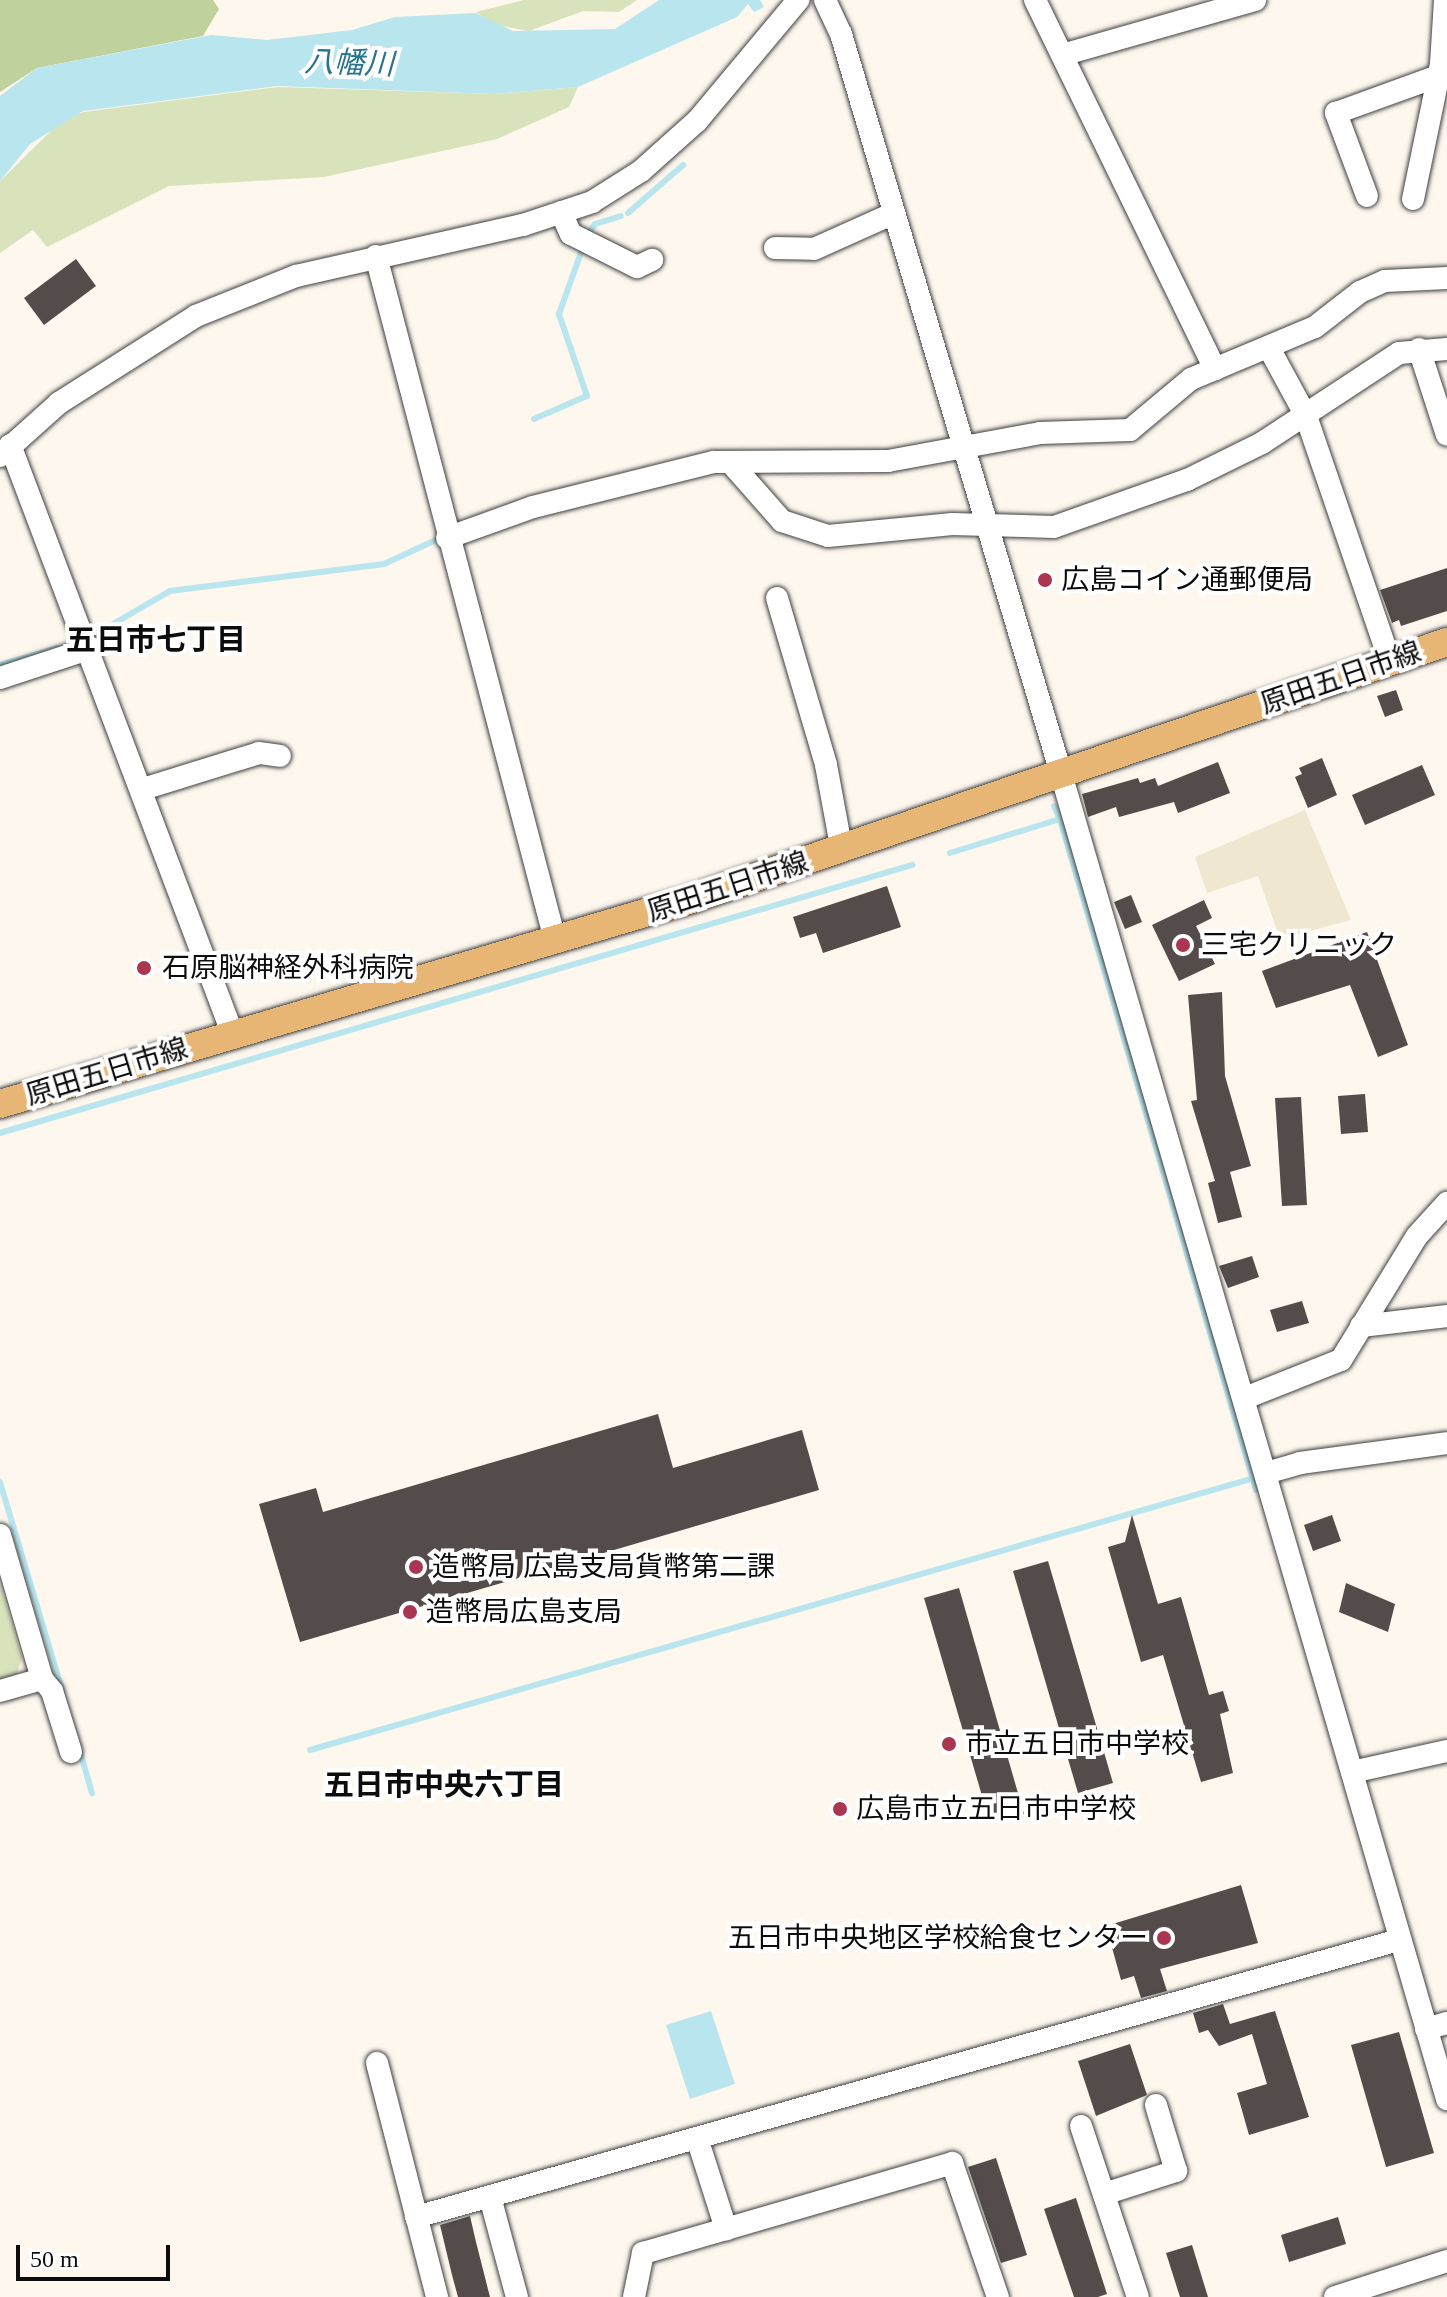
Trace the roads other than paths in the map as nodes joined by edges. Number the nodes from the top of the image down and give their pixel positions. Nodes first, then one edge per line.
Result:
1 (798, 0) edge
2 (825, 0) edge
3 (1035, 0) edge
4 (1255, 0) edge
5 (1445, 0) edge
6 (1195, 8) edge
7 (1062, 55) junction
8 (1438, 76) junction
9 (1367, 196) dead end
10 (1413, 199) dead end
11 (561, 212) junction
12 (894, 213) junction
13 (775, 248) dead end
14 (376, 256) junction
15 (652, 260) dead end
16 (1447, 278) edge
17 (1419, 349) junction
18 (1447, 349) edge
19 (1270, 350) junction
20 (1215, 369) junction
21 (1306, 416) junction
22 (1442, 438) edge
23 (5, 450) edge
24 (965, 451) junction
25 (730, 462) junction
26 (986, 523) junction
27 (447, 538) junction
28 (777, 598) dead end
29 (1447, 642) edge
30 (91, 648) junction
31 (1390, 661) junction
32 (0, 678) edge
33 (280, 756) dead end
34 (1061, 775) junction
35 (143, 789) junction
36 (842, 851) junction
37 (555, 940) junction
38 (233, 1035) junction
39 (0, 1104) edge
40 (1447, 1203) edge
41 (1447, 1316) edge
42 (1361, 1326) junction
43 (1245, 1398) junction
44 (1447, 1443) edge
45 (1266, 1473) junction
46 (0, 1535) edge
47 (42, 1679) junction
48 (0, 1691) edge
49 (1447, 1751) edge
50 (71, 1752) dead end
51 (1352, 1772) junction
52 (1399, 1940) junction
53 (1437, 2026) edge
54 (377, 2063) dead end
55 (1447, 2099) edge
56 (1156, 2105) dead end
57 (1081, 2126) dead end
58 (697, 2138) junction
59 (1104, 2194) junction
60 (490, 2197) junction
61 (416, 2217) junction
62 (726, 2229) junction
63 (1447, 2261) edge
64 (437, 2297) edge
65 (517, 2297) edge
66 (634, 2297) edge
67 (998, 2297) edge
68 (1138, 2297) edge
69 (1335, 2297) edge

1 - 11 street
2 - 12 street
3 - 7 street
4 - 6 street
5 - 8 street
6 - 7 street
7 - 20 street
8 - 9 street
8 - 10 street
11 - 14 street
11 - 15 street
12 - 13 street
12 - 24 street
14 - 23 street
14 - 27 street
16 - 19 street
17 - 18 street
17 - 21 street
17 - 22 street
19 - 20 street
19 - 21 street
20 - 24 street
21 - 26 street
21 - 31 street
23 - 30 street
24 - 25 street
24 - 26 street
25 - 26 street
25 - 27 street
26 - 34 street
27 - 37 street
28 - 36 street
29 - 31 main road, 原田五日市線
30 - 32 street
30 - 35 street
31 - 34 main road, 原田五日市線
33 - 35 street
34 - 36 main road, 原田五日市線
34 - 43 street
35 - 38 street
36 - 37 main road, 原田五日市線
37 - 38 main road, 原田五日市線
38 - 39 main road, 原田五日市線
40 - 42 street
41 - 42 street
42 - 43 street
43 - 45 street
44 - 45 street
45 - 51 street
46 - 47 street
47 - 48 street
47 - 50 street
49 - 51 street
51 - 52 street
52 - 53 street
52 - 58 street
53 - 55 street
54 - 61 street
56 - 59 street
57 - 59 street
58 - 60 street
58 - 62 street
59 - 68 street
60 - 61 street
60 - 65 street
61 - 64 street
62 - 66 street
62 - 67 street
63 - 69 street

